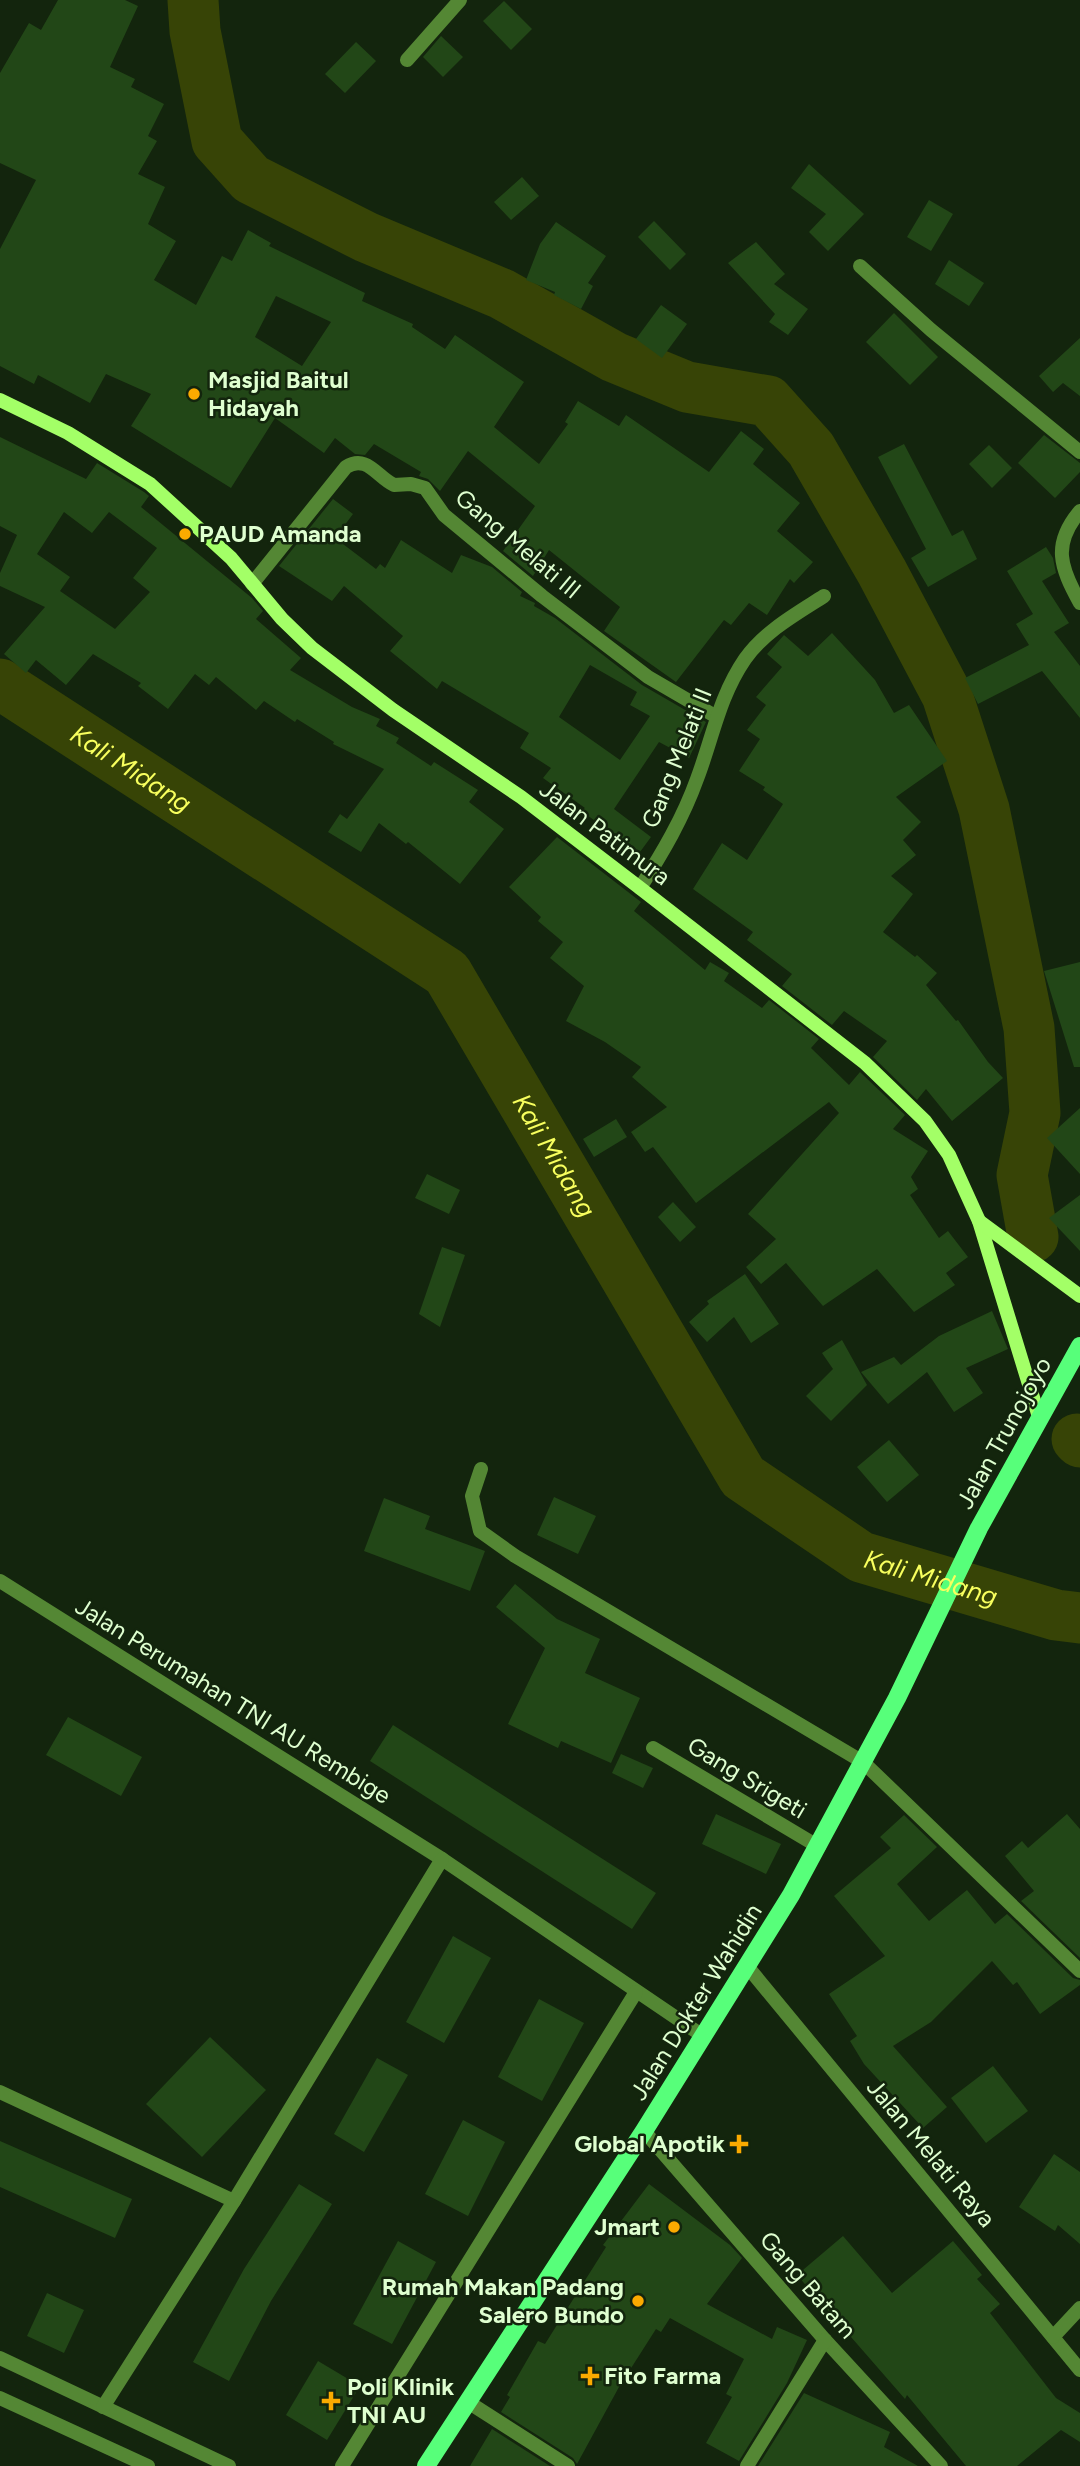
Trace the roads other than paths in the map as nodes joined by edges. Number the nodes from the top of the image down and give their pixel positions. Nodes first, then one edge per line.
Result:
1 (460, 0) edge
2 (407, 60) dead end
3 (860, 266) dead end
4 (0, 400) edge
5 (1080, 452) edge
6 (1080, 511) edge
7 (252, 584) junction
8 (824, 596) dead end
9 (1080, 603) edge
10 (715, 716) junction
11 (640, 888) junction
12 (979, 1221) junction
13 (1080, 1296) edge
14 (1080, 1346) edge
15 (1039, 1417) junction
16 (481, 1469) dead end
17 (971, 1543) joint
18 (0, 1581) edge
19 (653, 1748) dead end
20 (863, 1762) junction
21 (819, 1847) junction
22 (442, 1859) junction
23 (747, 1966) junction
24 (1080, 1970) edge
25 (636, 1992) junction
26 (703, 2036) junction
27 (0, 2092) edge
28 (644, 2131) junction
29 (234, 2201) junction
30 (1080, 2308) edge
31 (1053, 2337) junction
32 (825, 2340) junction
33 (0, 2358) edge
34 (1080, 2370) edge
35 (0, 2398) edge
36 (468, 2402) junction
37 (103, 2407) junction
38 (149, 2466) edge
39 (229, 2466) edge
40 (342, 2466) edge
41 (426, 2466) edge
42 (568, 2466) edge
43 (747, 2466) edge
44 (941, 2466) edge

1 - 2 street
3 - 5 street
4 - 7 street, Jalan Patimura
6 - 9 street
7 - 10 street, Gang Melati III
7 - 11 street, Jalan Patimura
8 - 10 street, Gang Melati II
10 - 11 street, Gang Melati II
11 - 12 street, Jalan Patimura
12 - 13 street
12 - 15 street, Jalan Patimura
14 - 15 main road, Jalan Trunojoyo
15 - 17 main road, Jalan Trunojoyo
16 - 20 street
17 - 20 main road, Jalan Dokter Wahidin
18 - 22 street, Jalan Perumahan TNI AU Rembige
19 - 21 street, Gang Srigeti
20 - 21 main road, Jalan Dokter Wahidin
20 - 24 street
21 - 23 main road, Jalan Dokter Wahidin
22 - 25 street, Jalan Perumahan TNI AU Rembige
22 - 29 street
23 - 26 main road, Jalan Dokter Wahidin
23 - 31 street, Jalan Melati Raya
25 - 26 street, Jalan Perumahan TNI AU Rembige
25 - 40 street
26 - 28 main road, Jalan Dokter Wahidin
27 - 29 street
28 - 32 street, Gang Batam
28 - 36 main road, Jalan Dokter Wahidin
29 - 37 street
30 - 31 street
31 - 34 street, Jalan Melati Raya
32 - 43 street
32 - 44 street, Gang Batam
33 - 37 street
35 - 38 street
36 - 41 main road, Jalan Dokter Wahidin
36 - 42 street
37 - 39 street

